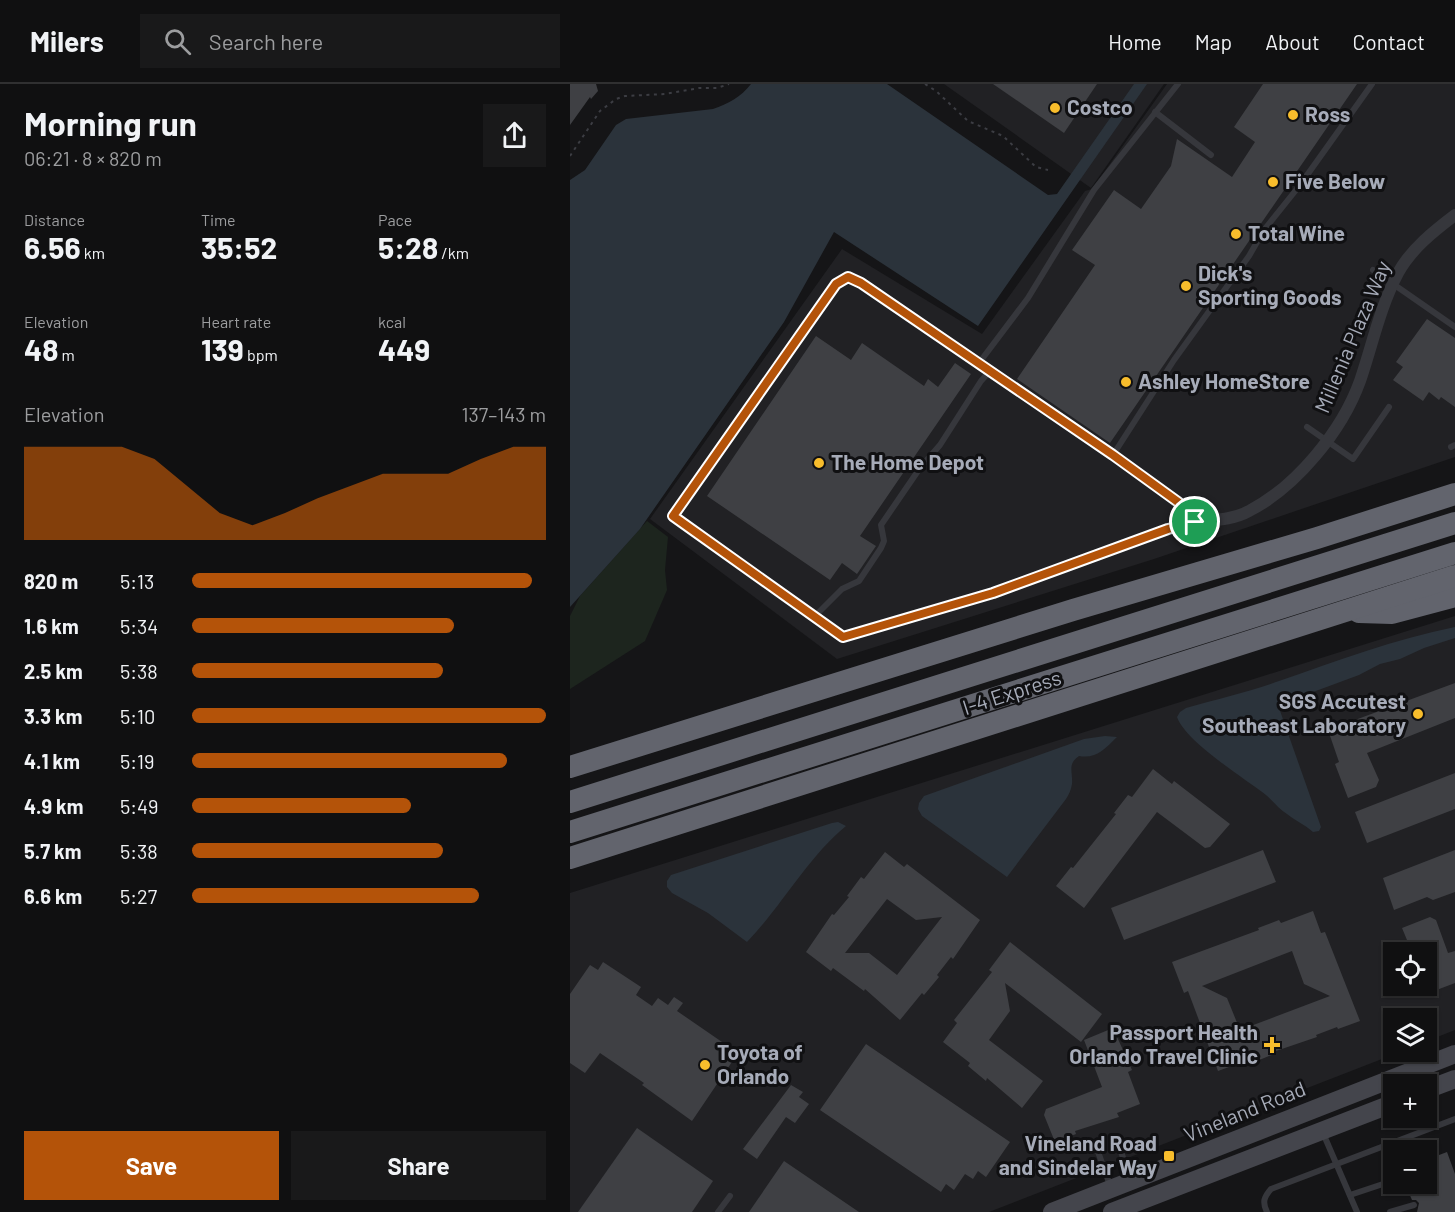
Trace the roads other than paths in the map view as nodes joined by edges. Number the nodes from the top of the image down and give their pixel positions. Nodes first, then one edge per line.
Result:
1 (1178, 84) edge
2 (1372, 84) edge
3 (1155, 112) junction
4 (1211, 155) dead end
5 (1455, 214) edge
6 (1373, 270) dead end
7 (1394, 285) junction
8 (1455, 327) edge
9 (979, 363) junction
10 (990, 371) junction
11 (1389, 406) dead end
12 (1307, 427) dead end
13 (1328, 441) junction
14 (1113, 455) junction
15 (1455, 479) edge
16 (1455, 494) edge
17 (1387, 516) junction
18 (1195, 522) junction
19 (1455, 523) edge
20 (1455, 553) edge
21 (1455, 576) edge
22 (1455, 596) edge
23 (1340, 612) junction
24 (815, 616) junction
25 (570, 767) edge
26 (570, 802) edge
27 (570, 832) edge
28 (570, 858) edge
29 (1455, 1054) edge
30 (1455, 1079) edge
31 (1437, 1086) edge
32 (1383, 1106) edge
33 (1314, 1109) junction
34 (1455, 1119) edge
35 (1322, 1131) junction
36 (1117, 1140) dead end
37 (1097, 1149) dead end
38 (1338, 1164) junction
39 (1131, 1181) junction
40 (1383, 1184) edge
41 (1112, 1189) junction
42 (1350, 1195) junction
43 (730, 1196) dead end
44 (1414, 1204) dead end
45 (718, 1212) edge
46 (1052, 1212) edge
47 (1112, 1212) edge
48 (1267, 1212) edge
49 (1357, 1212) edge
50 (1390, 1212) edge

1 - 3 lane
2 - 14 lane
3 - 4 lane
3 - 9 lane
5 - 7 street, Millenia Plaza Way
6 - 7 lane
7 - 8 lane
7 - 13 street, Millenia Plaza Way
9 - 10 lane
9 - 24 lane
10 - 14 lane
10 - 24 lane
11 - 13 lane
12 - 13 lane
13 - 18 street, Millenia Plaza Way
14 - 18 lane
15 - 17 highway
16 - 17 highway
17 - 25 highway
18 - 24 lane
19 - 26 highway, I-4 Express
20 - 27 highway, I-4 Express
21 - 23 highway
22 - 23 highway
23 - 28 highway
29 - 33 street, Vineland Road
30 - 31 street
32 - 35 street
33 - 35 street
33 - 39 street, Vineland Road
34 - 38 lane
35 - 38 lane
35 - 47 street
36 - 39 lane
37 - 41 lane
38 - 42 lane
38 - 48 lane
39 - 41 street, Vineland Road
40 - 42 lane
41 - 46 street, Vineland Road
42 - 49 lane
43 - 45 lane
44 - 50 lane

